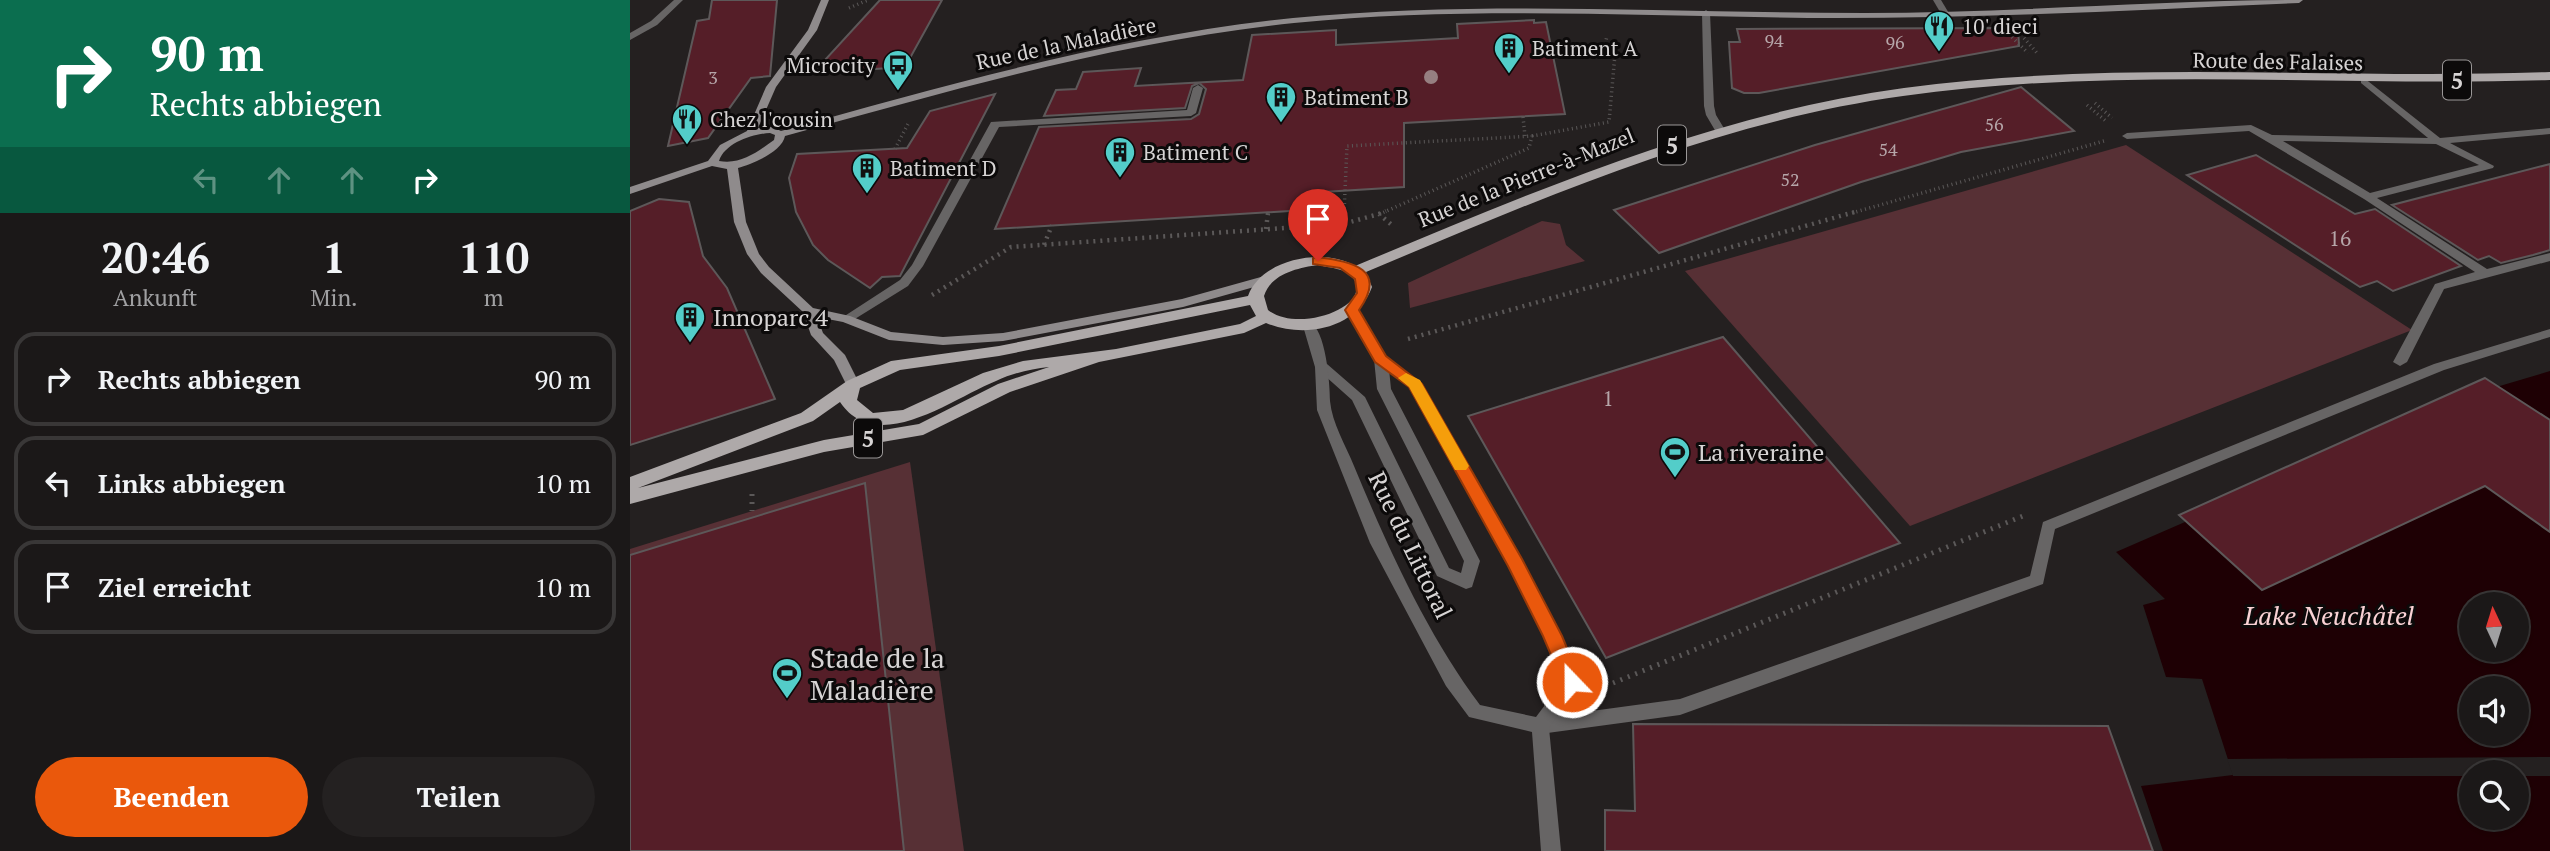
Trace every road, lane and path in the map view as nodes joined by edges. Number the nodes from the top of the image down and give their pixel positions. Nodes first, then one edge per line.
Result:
1 (679, 0) edge
2 (825, 0) edge
3 (1937, 0) edge
4 (2299, 0) edge
5 (1706, 13) junction
6 (1946, 15) junction
7 (2020, 34) dead end
8 (630, 37) edge
9 (1604, 41) dead end
10 (1605, 47) junction
11 (1551, 49) dead end
12 (2042, 58) dead end
13 (2550, 76) edge
14 (2364, 81) junction
15 (2005, 82) joint
16 (1198, 88) dead end
17 (1522, 117) dead end
18 (910, 121) dead end
19 (1720, 130) junction
20 (2550, 131) edge
21 (752, 132) junction
22 (780, 134) junction
23 (1525, 136) junction
24 (1532, 136) junction
25 (2127, 136) joint
26 (2270, 138) junction
27 (2438, 141) junction
28 (895, 149) dead end
29 (714, 162) junction
30 (732, 166) junction
31 (630, 191) edge
32 (2368, 197) junction
33 (1268, 213) dead end
34 (1379, 214) junction
35 (1343, 224) junction
36 (1052, 225) dead end
37 (1393, 226) dead end
38 (1266, 229) junction
39 (1044, 245) junction
40 (2550, 257) edge
41 (1356, 271) junction
42 (2485, 273) junction
43 (1268, 279) junction
44 (1256, 299) junction
45 (921, 301) dead end
46 (1148, 310) junction
47 (1352, 310) junction
48 (809, 311) junction
49 (1267, 317) junction
50 (846, 319) junction
51 (1309, 326) junction
52 (2550, 333) edge
53 (1408, 339) dead end
54 (1048, 342) junction
55 (1097, 357) junction
56 (1381, 359) junction
57 (2400, 362) dead end
58 (1322, 367) junction
59 (853, 385) junction
60 (630, 484) edge
61 (752, 490) dead end
62 (630, 497) edge
63 (752, 511) dead end
64 (2028, 513) dead end
65 (1607, 687) dead end
66 (1540, 726) junction
67 (1551, 851) edge

1 - 8 street
2 - 21 street
3 - 6 street
4 - 6 street, Rue de la Maladière
5 - 6 street, Rue de la Maladière
5 - 19 street
5 - 22 street, Rue de la Maladière
7 - 12 path
9 - 10 path
10 - 11 path
10 - 24 path
13 - 14 main road, Route des Falaises / 5
14 - 15 main road, Route des Falaises / 5
14 - 27 street
15 - 19 main road, Rue de la Pierre-à-Mazel / 5
16 - 50 street
17 - 23 path
18 - 28 path
19 - 41 main road, Rue de la Pierre-à-Mazel / 5
20 - 27 street
21 - 22 street
21 - 29 street
22 - 30 street
23 - 24 path
23 - 35 path
24 - 34 path
25 - 26 street
25 - 53 path
26 - 27 street
26 - 32 street
27 - 32 street
29 - 30 street
29 - 31 street
30 - 48 street
32 - 42 street
33 - 38 path
34 - 35 path
34 - 37 path
35 - 38 path
36 - 39 path
38 - 39 path
39 - 45 path
40 - 42 street
41 - 43 main road
41 - 47 main road
42 - 57 street
43 - 44 main road
43 - 46 street
44 - 49 main road
44 - 54 main road, 5
46 - 50 street
46 - 54 street
47 - 51 main road
47 - 56 street
48 - 50 street
48 - 59 street
49 - 51 main road
49 - 55 main road
51 - 58 street, Rue du Littoral
52 - 66 street, Rue du Littoral
54 - 59 main road, 5
55 - 59 main road
55 - 62 main road, 5
56 - 58 street
56 - 66 street
58 - 66 street, Rue du Littoral
59 - 60 main road, 5
61 - 63 path
64 - 65 path
66 - 67 street

